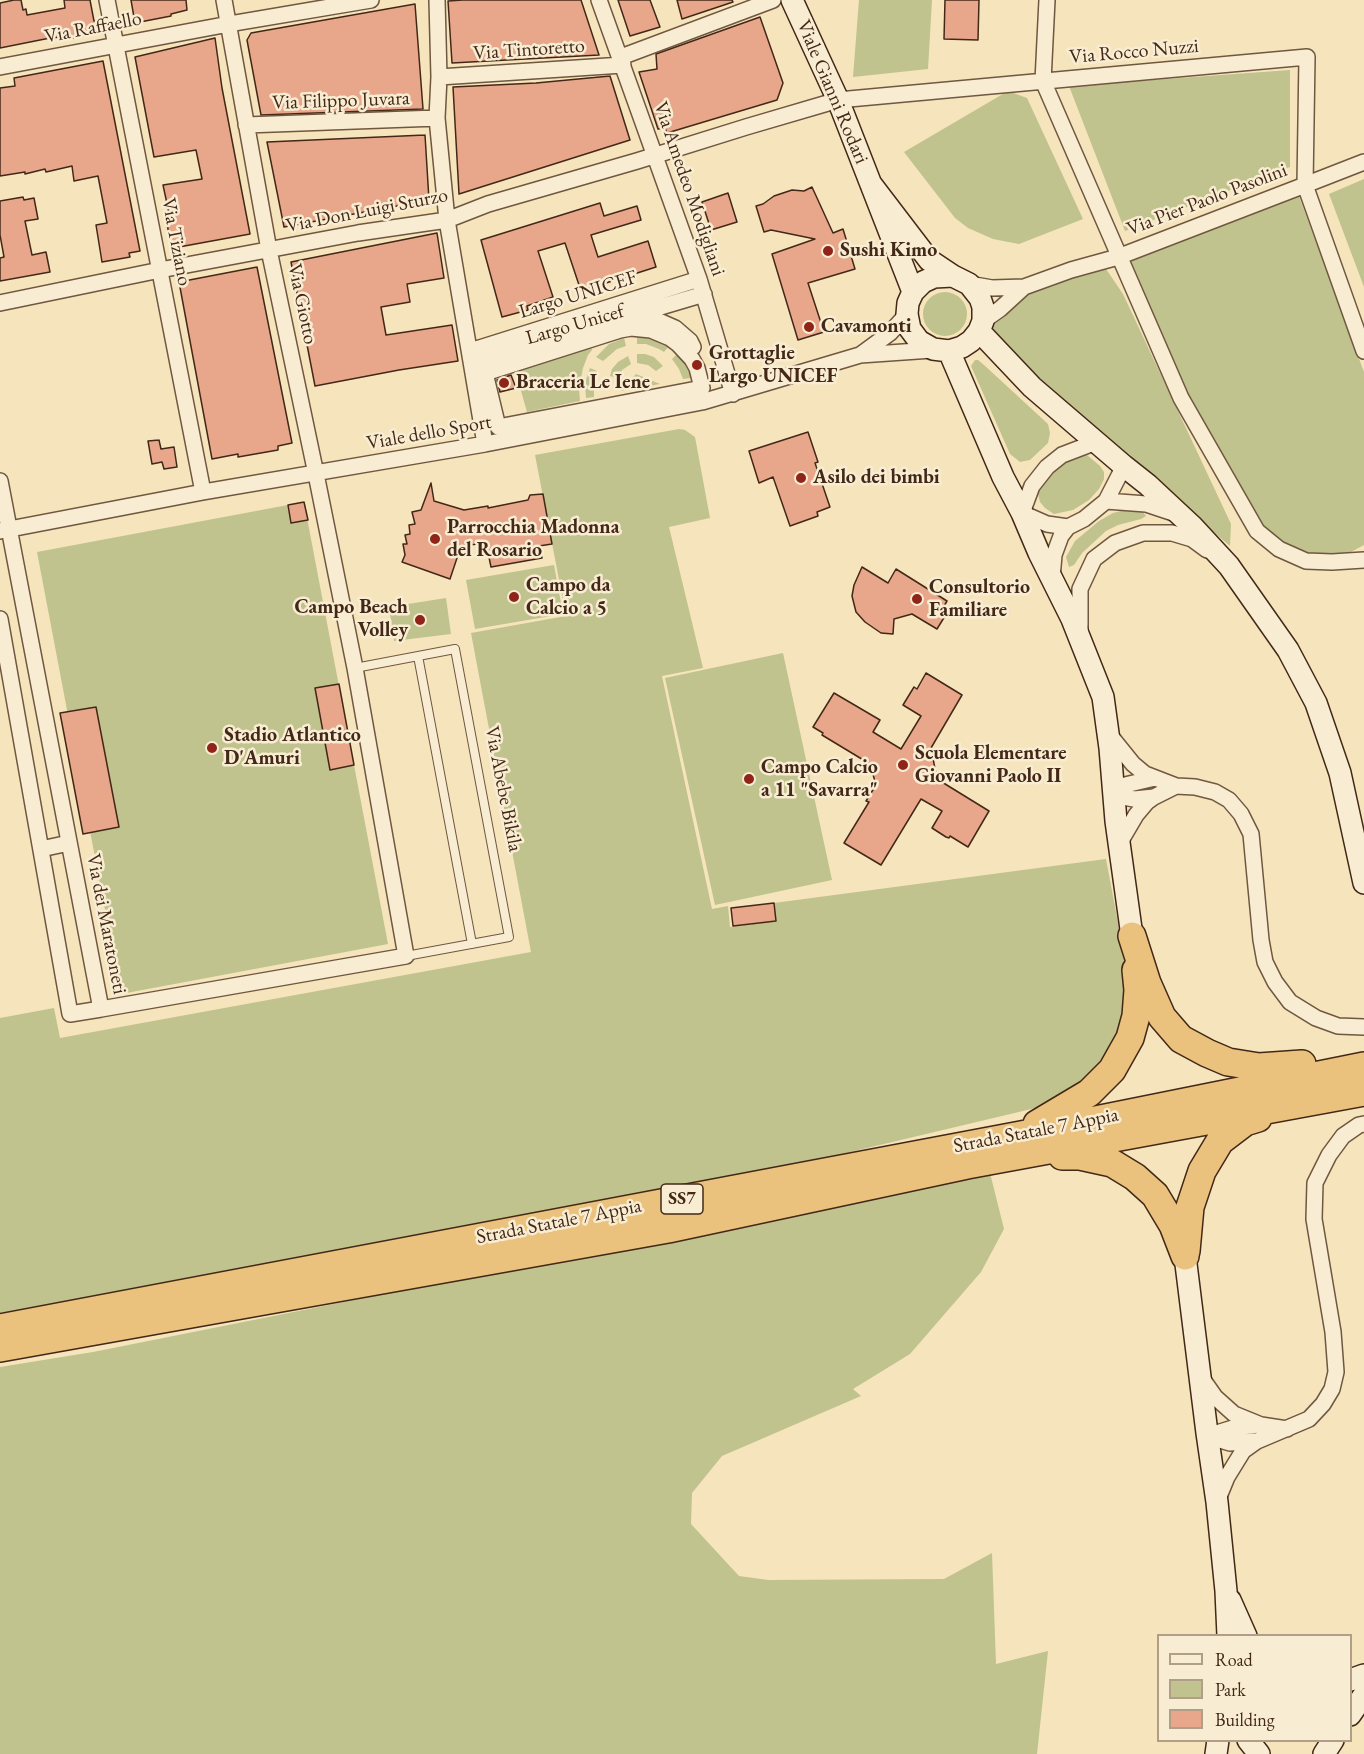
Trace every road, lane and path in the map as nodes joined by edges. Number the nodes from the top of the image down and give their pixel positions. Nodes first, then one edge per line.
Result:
1 (107, 0) edge
2 (224, 0) edge
3 (371, 0) edge
4 (437, 0) edge
5 (599, 0) edge
6 (773, 0) edge
7 (792, 0) edge
8 (1047, 0) edge
9 (229, 24) junction
10 (116, 45) junction
11 (622, 61) junction
12 (0, 67) edge
13 (439, 77) junction
14 (1042, 81) junction
15 (838, 100) junction
16 (438, 118) junction
17 (246, 125) junction
18 (655, 156) junction
19 (1364, 162) edge
20 (871, 184) junction
21 (1305, 185) junction
22 (447, 220) junction
23 (269, 250) junction
24 (1118, 257) junction
25 (160, 270) junction
26 (961, 280) junction
27 (701, 287) junction
28 (1024, 287) junction
29 (914, 292) junction
30 (0, 303) edge
31 (907, 314) junction
32 (617, 320) junction
33 (981, 326) junction
34 (941, 350) junction
35 (1364, 350) edge
36 (860, 355) junction
37 (471, 357) junction
38 (733, 394) junction
39 (714, 400) junction
40 (582, 411) joint
41 (1096, 442) junction
42 (485, 444) junction
43 (1124, 466) junction
44 (316, 474) junction
45 (0, 481) edge
46 (203, 492) junction
47 (1106, 501) junction
48 (1022, 513) junction
49 (1180, 515) junction
50 (1068, 527) junction
51 (4, 530) edge
52 (1364, 560) edge
53 (1229, 566) junction
54 (1052, 578) junction
55 (0, 619) edge
56 (1080, 639) junction
57 (418, 657) junction
58 (355, 668) junction
59 (44, 711) junction
60 (17, 716) junction
61 (1108, 733) junction
62 (1155, 778) junction
63 (1176, 786) junction
64 (1114, 791) junction
65 (1154, 797) junction
66 (69, 843) junction
67 (1119, 844) junction
68 (41, 849) junction
69 (1364, 883) edge
70 (1132, 936) junction
71 (472, 944) junction
72 (406, 956) junction
73 (101, 1009) junction
74 (1364, 1028) edge
75 (1364, 1065) edge
76 (1364, 1092) edge
77 (1333, 1097) junction
78 (1364, 1124) edge
79 (1021, 1135) junction
80 (967, 1165) junction
81 (1185, 1256) junction
82 (0, 1328) edge
83 (0, 1348) edge
84 (1200, 1375) junction
85 (1261, 1425) junction
86 (1287, 1429) junction
87 (1207, 1436) junction
88 (1257, 1441) junction
89 (1217, 1502) junction
90 (1226, 1591) junction
91 (1228, 1634) edge
92 (1246, 1634) edge
93 (1364, 1695) edge
94 (1352, 1712) edge
95 (1250, 1742) edge
96 (1259, 1754) edge

1 - 10 street, Via Tiziano
2 - 9 street, Via Giotto
3 - 9 street, Via Raffaello
4 - 13 street
5 - 11 street, Via Amedeo Modigliani
6 - 11 street, Via Tintoretto
7 - 15 street, Viale Gianni Rodari
8 - 14 street
9 - 10 street, Via Raffaello
9 - 17 street, Via Giotto
10 - 12 street, Via Raffaello
10 - 25 street, Via Tiziano
11 - 13 street, Via Tintoretto
11 - 18 street, Via Amedeo Modigliani
13 - 16 street
14 - 15 street, Via Rocco Nuzzi
14 - 21 street, Via Rocco Nuzzi
14 - 24 street
15 - 18 street, Via Don Luigi Sturzo
15 - 20 street, Viale Gianni Rodari
16 - 17 street, Via Filippo Juvara
16 - 22 street
17 - 23 street, Via Giotto
18 - 22 street, Via Don Luigi Sturzo
18 - 27 street, Via Amedeo Modigliani
19 - 21 street
20 - 26 street, Viale Gianni Rodari
20 - 29 street, Viale Gianni Rodari
21 - 24 street, Via Pier Paolo Pasolini
21 - 35 street, Via Pier Paolo Pasolini
22 - 23 street, Via Don Luigi Sturzo
22 - 37 street
23 - 25 street, Via Don Luigi Sturzo
23 - 44 street, Via Giotto
24 - 28 street, Via Pier Paolo Pasolini
24 - 52 street
25 - 30 street, Via Don Luigi Sturzo
25 - 46 street, Via Tiziano
26 - 28 street, Via Pier Paolo Pasolini
26 - 29 street
26 - 33 street
27 - 32 street, Largo UNICEF
27 - 37 street, Largo UNICEF
27 - 38 street, Via Amedeo Modigliani
28 - 33 street, Via Pier Paolo Pasolini
29 - 31 street
31 - 34 street
31 - 36 street, Viale dello Sport
32 - 37 street, Largo UNICEF
32 - 39 street, Largo UNICEF
33 - 34 street
33 - 41 street
34 - 36 street, Viale dello Sport
34 - 48 street
36 - 38 street, Viale dello Sport
37 - 42 street
38 - 39 street, Viale dello Sport
39 - 42 street, Viale dello Sport
40 - 40 street, Largo Unicef
41 - 43 street
41 - 48 street
42 - 44 street, Viale dello Sport
43 - 47 street
43 - 49 street
44 - 46 street, Viale dello Sport
44 - 58 street
45 - 51 street, Via dei Maratoneti
46 - 51 street, Viale dello Sport
47 - 49 street
47 - 50 street
48 - 50 street
48 - 54 street
49 - 53 street
50 - 54 street
51 - 59 street, Via dei Maratoneti
53 - 56 street
53 - 69 street
54 - 56 street
55 - 60 street, Via dei Maratoneti
56 - 61 street
57 - 58 lane, Via Abebe Bikila
57 - 71 lane
57 - 71 lane, Via Abebe Bikila
58 - 72 street
59 - 60 street
59 - 66 street, Via dei Maratoneti
60 - 68 street, Via dei Maratoneti
61 - 62 street
61 - 64 street
62 - 63 street
62 - 64 street
63 - 65 street
63 - 74 street
64 - 65 street
64 - 67 street
65 - 67 street
66 - 68 street
66 - 73 street, Via dei Maratoneti
67 - 70 street
68 - 73 street, Via dei Maratoneti
70 - 75 highway
70 - 79 highway
71 - 72 lane, Via Abebe Bikila
72 - 73 street, Via Abebe Bikila
75 - 79 highway, Strada Statale 7 Appia / SS7
76 - 77 highway, Strada Statale 7 Appia / SS7
77 - 80 highway, Strada Statale 7 Appia / SS7
77 - 81 highway
78 - 86 street
79 - 82 highway, Strada Statale 7 Appia / SS7
80 - 81 highway
80 - 83 highway, Strada Statale 7 Appia / SS7
81 - 84 street
84 - 85 street
84 - 87 street
85 - 86 street
85 - 87 street
86 - 88 street
87 - 88 street
87 - 89 street
88 - 89 street
89 - 90 street
90 - 91 street
90 - 92 street
93 - 94 street
95 - 96 street

